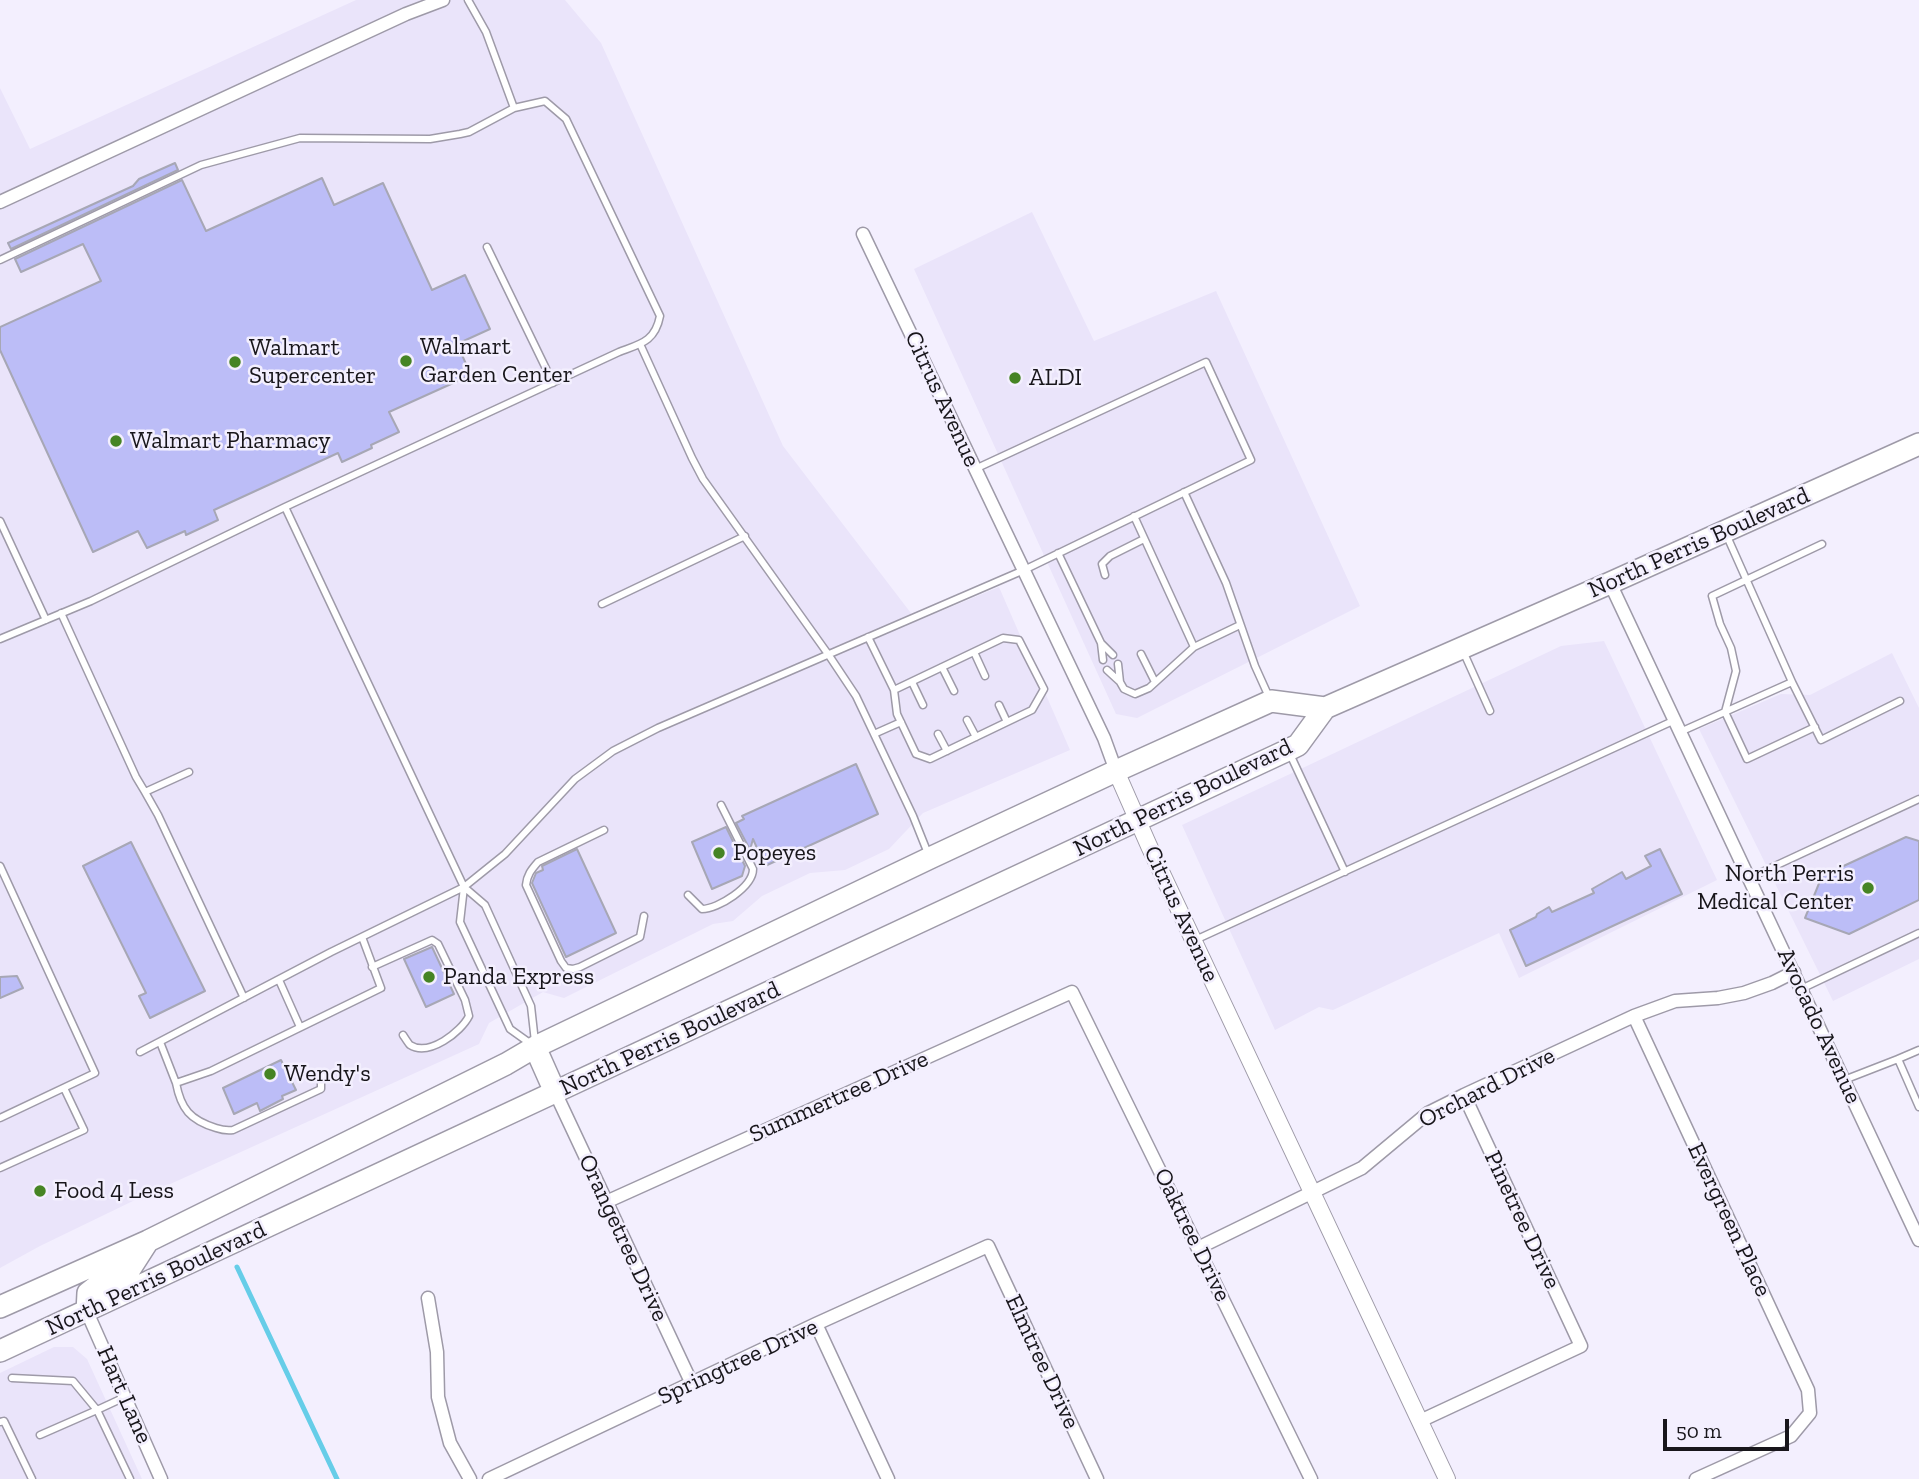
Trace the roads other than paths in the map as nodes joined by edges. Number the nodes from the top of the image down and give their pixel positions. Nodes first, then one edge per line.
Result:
1 (443, 0) edge
2 (468, 0) edge
3 (514, 108) junction
4 (0, 202) edge
5 (863, 233) dead end
6 (487, 247) dead end
7 (0, 260) edge
8 (640, 344) junction
9 (552, 383) junction
10 (1919, 443) edge
11 (975, 469) junction
12 (1184, 492) junction
13 (285, 507) junction
14 (1134, 516) junction
15 (0, 521) edge
16 (1725, 532) junction
17 (745, 536) junction
18 (1144, 539) junction
19 (1822, 544) dead end
20 (1058, 553) junction
21 (1024, 569) junction
22 (1104, 575) dead end
23 (1747, 580) junction
24 (1611, 583) junction
25 (601, 604) dead end
26 (61, 614) junction
27 (46, 620) junction
28 (1240, 625) junction
29 (868, 637) junction
30 (0, 639) edge
31 (1101, 643) junction
32 (1194, 647) junction
33 (1462, 649) junction
34 (974, 652) junction
35 (828, 654) junction
36 (1141, 654) dead end
37 (1113, 655) dead end
38 (1103, 660) dead end
39 (1118, 664) dead end
40 (942, 667) junction
41 (1107, 670) dead end
42 (985, 676) dead end
43 (1120, 681) junction
44 (912, 682) junction
45 (1155, 682) junction
46 (1792, 682) junction
47 (894, 690) junction
48 (954, 691) dead end
49 (1271, 701) junction
50 (1900, 701) dead end
51 (923, 705) dead end
52 (999, 705) dead end
53 (1325, 708) junction
54 (1490, 711) dead end
55 (1725, 712) junction
56 (967, 720) dead end
57 (1675, 720) junction
58 (901, 722) junction
59 (1007, 722) junction
60 (1815, 727) junction
61 (1680, 732) junction
62 (874, 734) junction
63 (937, 734) dead end
64 (976, 737) junction
65 (1288, 750) junction
66 (947, 751) junction
67 (1116, 771) junction
68 (189, 772) dead end
69 (145, 792) junction
70 (1919, 799) edge
71 (721, 805) dead end
72 (1137, 820) junction
73 (604, 830) dead end
74 (930, 858) junction
75 (0, 866) edge
76 (1345, 872) junction
77 (1749, 878) junction
78 (464, 887) junction
79 (688, 895) dead end
80 (644, 916) dead end
81 (1919, 933) edge
82 (362, 937) junction
83 (1193, 940) junction
84 (372, 967) junction
85 (1794, 972) junction
86 (279, 980) junction
87 (1801, 989) junction
88 (1072, 992) joint
89 (244, 998) junction
90 (1634, 1016) junction
91 (300, 1027) junction
92 (403, 1035) dead end
93 (160, 1042) junction
94 (535, 1047) junction
95 (1919, 1050) edge
96 (140, 1052) dead end
97 (1898, 1059) junction
98 (321, 1074) dead end
99 (1844, 1080) junction
100 (176, 1083) junction
101 (64, 1087) junction
102 (555, 1092) junction
103 (1464, 1095) junction
104 (1919, 1107) edge
105 (0, 1118) edge
106 (0, 1168) edge
107 (1311, 1192) junction
108 (606, 1202) junction
109 (1919, 1240) edge
110 (148, 1241) junction
111 (988, 1246) joint
112 (1198, 1248) junction
113 (428, 1298) dead end
114 (0, 1307) edge
115 (87, 1312) junction
116 (816, 1324) junction
117 (0, 1351) edge
118 (12, 1378) dead end
119 (692, 1384) junction
120 (125, 1397) junction
121 (97, 1410) junction
122 (1420, 1421) junction
123 (0, 1422) edge
124 (40, 1434) dead end
125 (32, 1479) edge
126 (130, 1479) edge
127 (161, 1479) edge
128 (470, 1479) edge
129 (489, 1479) edge
130 (888, 1479) edge
131 (1097, 1479) edge
132 (1311, 1479) edge
133 (1447, 1479) edge
134 (1696, 1479) edge

1 - 4 street
2 - 3 lane
3 - 7 lane
3 - 8 lane
5 - 11 street, Citrus Avenue
6 - 9 lane
8 - 9 lane
8 - 17 lane
9 - 13 lane
10 - 16 main road, North Perris Boulevard
11 - 12 lane
11 - 21 street, Citrus Avenue
12 - 14 lane
12 - 28 lane
13 - 26 lane
13 - 78 lane
14 - 18 lane
14 - 20 lane
15 - 27 lane
16 - 23 lane
16 - 24 main road, North Perris Boulevard
17 - 25 lane
17 - 35 lane
18 - 22 lane
18 - 32 lane
19 - 23 lane
20 - 21 lane
20 - 31 lane
21 - 29 lane
21 - 67 street, Citrus Avenue
23 - 46 lane
23 - 55 lane
24 - 33 main road, North Perris Boulevard
24 - 57 street, Avocado Avenue
26 - 27 lane
26 - 69 lane
27 - 30 lane
28 - 32 lane
28 - 49 lane
29 - 35 lane
29 - 47 lane
31 - 37 lane
31 - 38 lane
32 - 45 lane
33 - 53 main road, North Perris Boulevard
33 - 54 lane
34 - 40 lane
34 - 42 lane
34 - 59 lane
35 - 62 lane
35 - 78 lane
36 - 45 lane
39 - 43 lane
40 - 44 lane
40 - 48 lane
41 - 43 lane
43 - 45 lane
44 - 47 lane
44 - 51 lane
46 - 55 lane
46 - 60 lane
47 - 58 lane
49 - 53 main road, North Perris Boulevard
49 - 67 main road, North Perris Boulevard
50 - 60 lane
52 - 59 lane
53 - 65 main road, North Perris Boulevard
55 - 60 lane
55 - 61 lane
56 - 64 lane
57 - 61 street, Avocado Avenue
57 - 76 lane
58 - 62 lane
58 - 66 lane
59 - 64 lane
61 - 77 street, Avocado Avenue
62 - 74 lane
63 - 66 lane
64 - 66 lane
65 - 72 main road, North Perris Boulevard
65 - 76 lane
67 - 72 street, Citrus Avenue
67 - 74 main road, North Perris Boulevard
68 - 69 lane
69 - 89 lane
70 - 77 lane
71 - 79 lane
72 - 83 street, Citrus Avenue
72 - 102 main road, North Perris Boulevard
73 - 80 lane
74 - 94 main road, North Perris Boulevard
75 - 101 lane
76 - 83 lane
77 - 85 street, Avocado Avenue
78 - 82 lane
78 - 94 lane
78 - 94 lane
81 - 87 lane
82 - 84 lane
82 - 86 lane
83 - 107 street, Citrus Avenue
84 - 91 lane
84 - 92 lane
85 - 87 street, Avocado Avenue
85 - 90 street, Orchard Drive
86 - 89 lane
86 - 91 lane
87 - 99 street, Avocado Avenue
88 - 108 street, Summertree Drive
88 - 112 street, Oaktree Drive
89 - 93 lane
90 - 103 street, Orchard Drive
90 - 134 street, Evergreen Place
91 - 100 lane
93 - 96 lane
93 - 100 lane
94 - 102 main road
94 - 110 main road, North Perris Boulevard
95 - 97 lane
97 - 99 lane
97 - 104 lane
98 - 100 lane
99 - 109 street, Avocado Avenue
101 - 105 lane
101 - 106 lane
102 - 108 street, Orangetree Drive
102 - 115 main road, North Perris Boulevard
103 - 107 street, Orchard Drive
103 - 122 street, Pinetree Drive
107 - 112 street, Orchard Drive
107 - 122 street, Citrus Avenue
108 - 119 street, Orangetree Drive
110 - 114 main road, North Perris Boulevard
110 - 115 main road
111 - 116 street, Springtree Drive
111 - 131 street, Elmtree Drive
112 - 132 street, Oaktree Drive
113 - 128 street
115 - 117 main road, North Perris Boulevard
115 - 120 street, Hart Lane
116 - 119 street, Springtree Drive
116 - 130 street
118 - 121 lane
119 - 129 street, Springtree Drive
120 - 121 lane
120 - 127 street, Hart Lane
121 - 124 lane
121 - 126 lane
122 - 133 street, Citrus Avenue
123 - 125 lane

